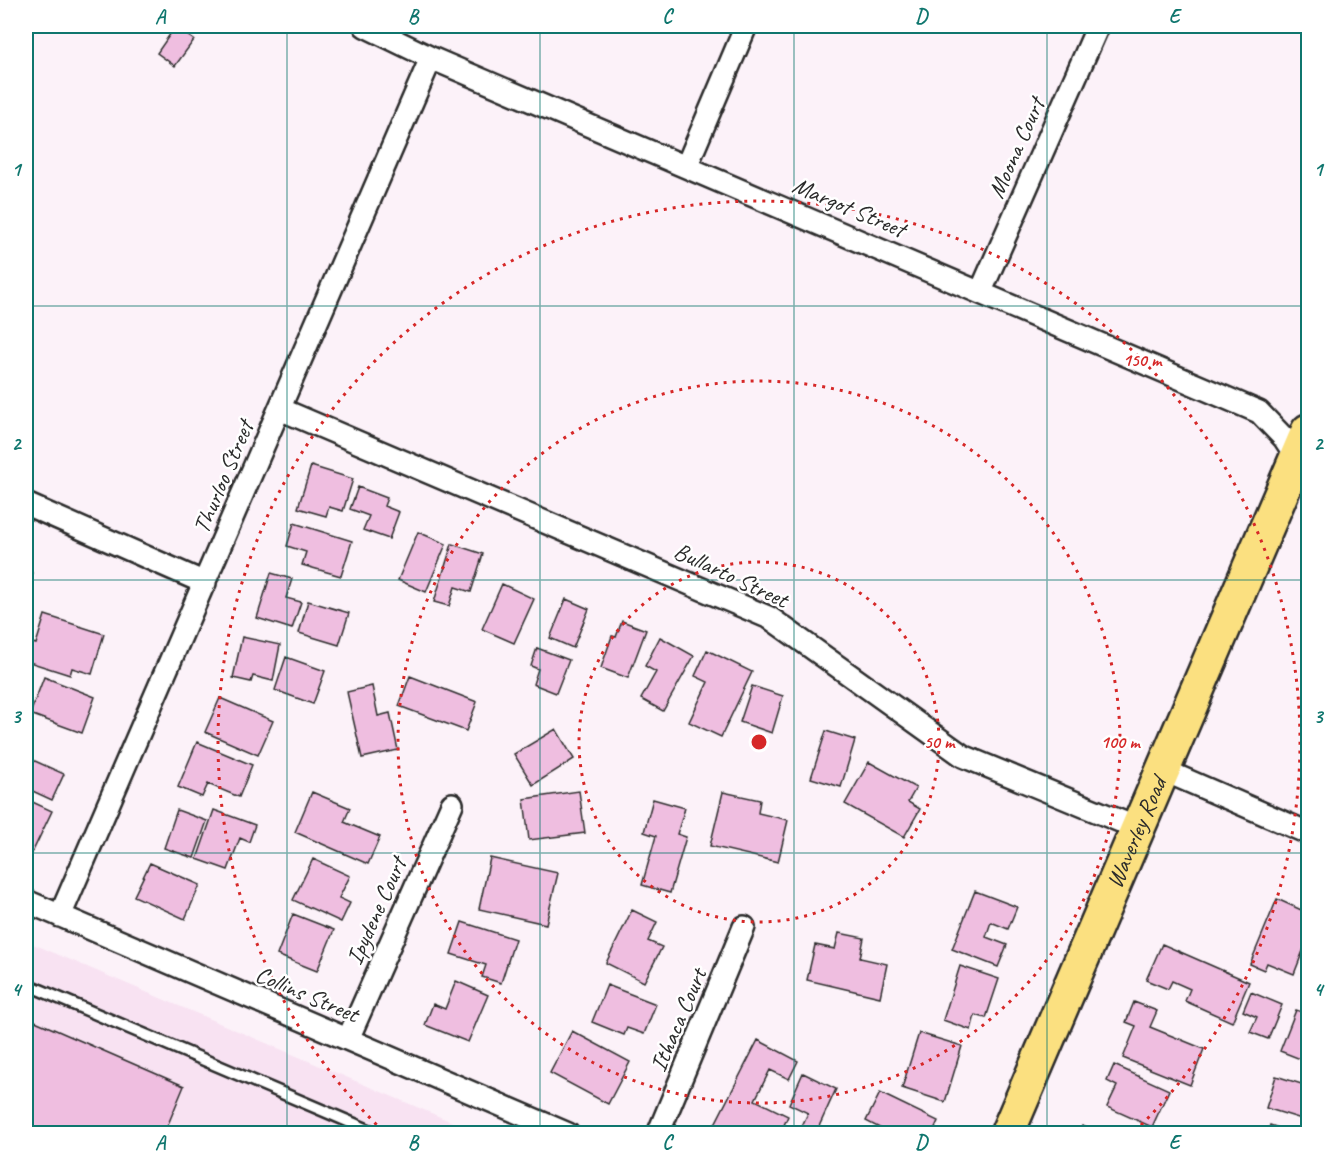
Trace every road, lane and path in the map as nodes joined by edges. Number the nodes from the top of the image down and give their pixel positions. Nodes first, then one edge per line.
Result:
1 (365, 26) edge
2 (746, 26) edge
3 (1098, 26) edge
4 (431, 58) junction
5 (687, 165) junction
6 (981, 291) junction
7 (280, 409) junction
8 (1303, 444) edge
9 (26, 504) edge
10 (205, 583) junction
11 (1164, 771) junction
12 (452, 804) dead end
13 (1137, 828) junction
14 (1308, 833) edge
15 (26, 901) edge
16 (60, 916) junction
17 (744, 927) dead end
18 (26, 984) edge
19 (348, 1039) junction
20 (378, 1134) edge
21 (568, 1134) edge
22 (658, 1134) edge
23 (1007, 1134) edge

1 - 4 street, Margot Street
2 - 5 street
3 - 6 street, Moona Court
4 - 5 street, Margot Street
4 - 7 street, Thurloo Street
5 - 6 street, Margot Street
6 - 8 street, Margot Street
7 - 10 street, Thurloo Street
7 - 13 street, Bullarto Street
8 - 11 main road, Waverley Road
9 - 10 street
10 - 16 street, Thurloo Street
11 - 13 main road, Waverley Road
11 - 14 street
12 - 19 street, Ipydene Court
13 - 23 main road, Waverley Road
15 - 16 street, Collins Street
16 - 19 street, Collins Street
17 - 22 street, Ithaca Court
18 - 20 lane
19 - 21 street, Collins Street

